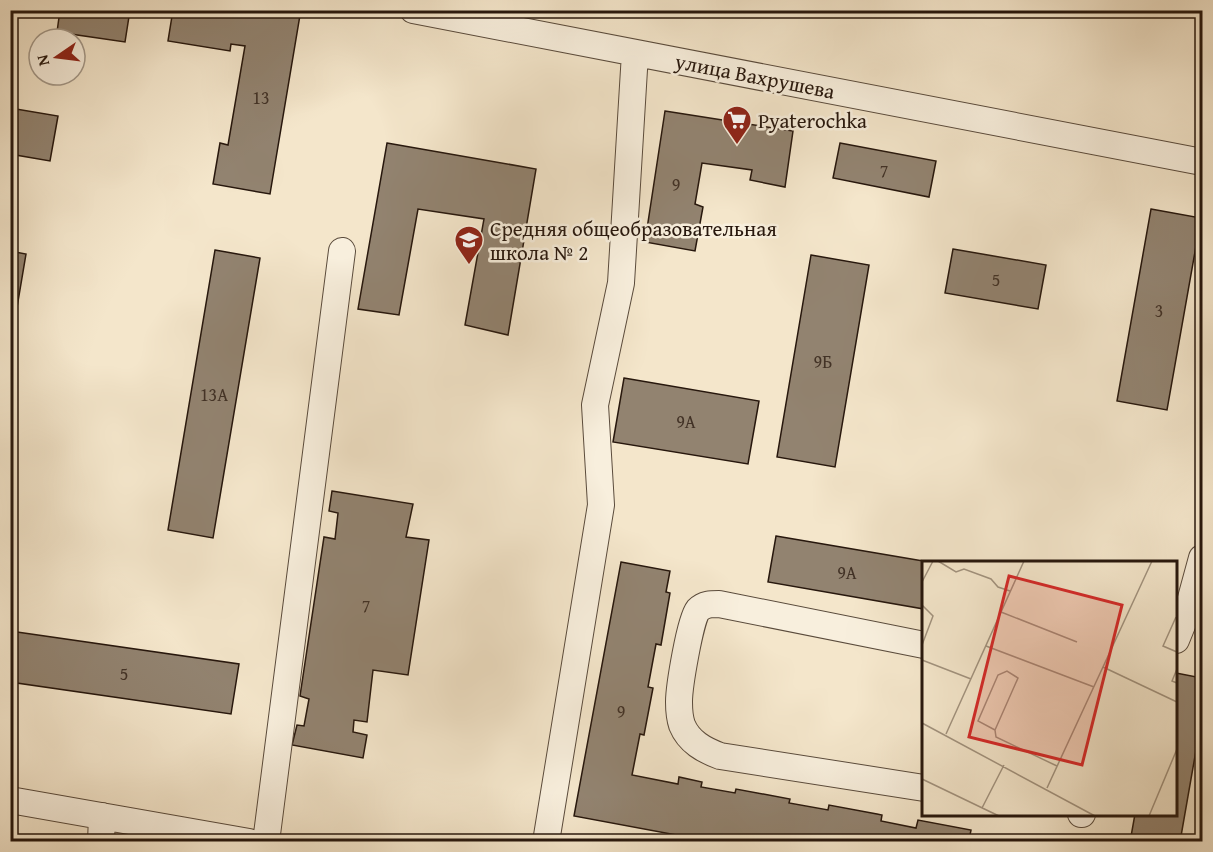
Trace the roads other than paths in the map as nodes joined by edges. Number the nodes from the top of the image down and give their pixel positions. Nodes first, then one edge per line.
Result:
1 (412, 10) edge
2 (480, 17) edge
3 (635, 53) junction
4 (1203, 162) edge
5 (342, 251) dead end
6 (1203, 558) edge
7 (1177, 638) edge
8 (922, 645) edge
9 (922, 788) edge
10 (10, 800) edge
11 (102, 816) junction
12 (101, 842) edge
13 (249, 842) edge
14 (266, 842) edge
15 (546, 842) edge

1 - 2 street, улица Вахрушева
2 - 3 street, улица Вахрушева
3 - 4 street, улица Вахрушева
3 - 15 street
5 - 14 street
6 - 7 street
8 - 9 street
10 - 11 street
11 - 12 street
11 - 13 street

